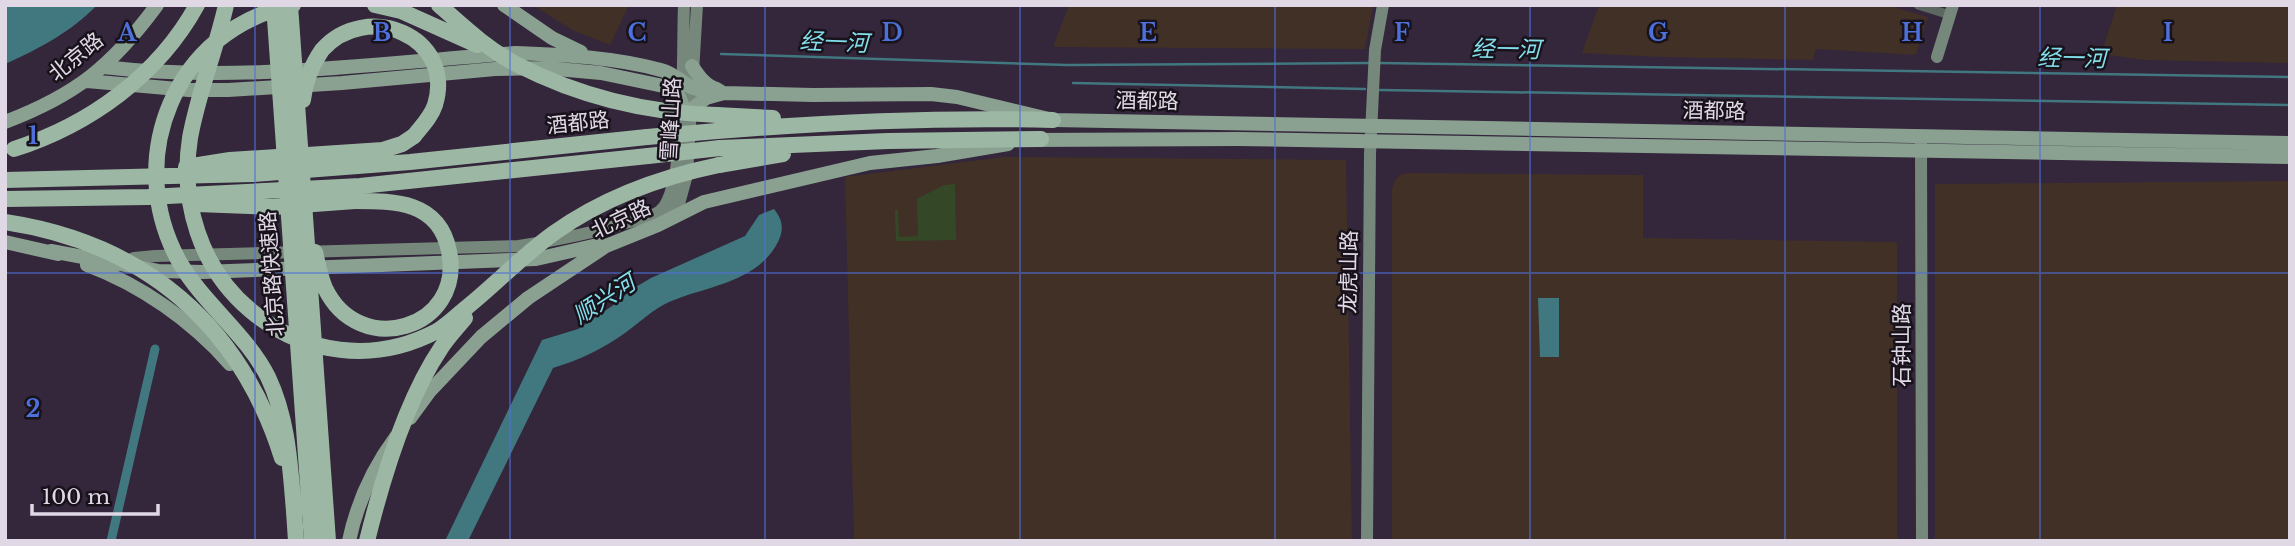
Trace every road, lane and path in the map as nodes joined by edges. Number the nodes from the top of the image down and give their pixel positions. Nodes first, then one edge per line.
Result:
1 (158, 5) edge
2 (197, 5) edge
3 (226, 5) edge
4 (274, 5) edge
5 (292, 5) edge
6 (375, 5) edge
7 (439, 5) edge
8 (504, 5) edge
9 (684, 5) edge
10 (696, 5) edge
11 (1383, 5) edge
12 (1918, 5) edge
13 (1952, 10) edge
14 (1937, 57) dead end
15 (606, 59) junction
16 (514, 63) junction
17 (687, 65) junction
18 (103, 67) junction
19 (87, 81) junction
20 (687, 84) junction
21 (739, 92) junction
22 (687, 106) junction
23 (1053, 120) junction
24 (5, 122) edge
25 (1371, 127) junction
26 (718, 132) junction
27 (1041, 139) junction
28 (1371, 142) junction
29 (2290, 142) edge
30 (855, 143) junction
31 (1921, 143) junction
32 (299, 148) junction
33 (9, 150) edge
34 (2290, 157) edge
35 (5, 172) edge
36 (5, 180) edge
37 (672, 190) junction
38 (303, 198) junction
39 (5, 199) edge
40 (704, 202) junction
41 (679, 204) junction
42 (5, 207) edge
43 (5, 222) edge
44 (659, 225) junction
45 (631, 236) junction
46 (5, 242) edge
47 (120, 272) junction
48 (489, 289) junction
49 (294, 512) junction
50 (299, 541) edge
51 (312, 541) edge
52 (328, 541) edge
53 (349, 541) edge
54 (366, 541) edge
55 (1367, 541) edge
56 (1922, 541) edge

1 - 18 main road, 北京路
2 - 33 highway, bridge
3 - 48 highway, bridge
4 - 51 highway, 北京路快速路, bridge
5 - 32 highway, 北京路快速路, bridge
5 - 49 highway, bridge
6 - 16 highway, bridge
7 - 16 highway, bridge
8 - 15 main road
9 - 17 main road, 雪峰山路
10 - 17 main road, 雪峰山路
11 - 25 main road, 龙虎山路
12 - 13 street
13 - 14 main road
15 - 18 main road
15 - 20 main road
16 - 26 highway, bridge
17 - 20 main road, 雪峰山路
17 - 21 main road
18 - 19 main road, 北京路
19 - 22 main road
19 - 24 main road, 北京路
20 - 21 main road
20 - 22 main road, 雪峰山路
21 - 22 main road
21 - 23 main road
22 - 37 main road
22 - 41 main road, 雪峰山路
23 - 25 main road, 酒都路
23 - 26 highway, 酒都路
25 - 28 main road, 龙虎山路
25 - 31 main road, 酒都路
26 - 30 highway, 酒都路
26 - 36 highway, 酒都路, bridge
26 - 39 highway, 酒都路, bridge
27 - 28 main road, 酒都路
27 - 30 highway, 酒都路
27 - 40 main road, 北京路
28 - 31 main road, 酒都路
28 - 55 main road, 龙虎山路
29 - 31 main road, 酒都路
30 - 48 highway, bridge
31 - 34 main road, 酒都路
31 - 56 main road, 石钟山路
32 - 35 highway, bridge
32 - 38 highway, 北京路快速路, bridge
37 - 41 main road
37 - 47 main road
38 - 42 highway, bridge
38 - 52 highway, 北京路快速路, bridge
40 - 41 main road
40 - 44 main road, 北京路
41 - 44 main road, 雪峰山路
43 - 49 highway, bridge
44 - 45 main road, 北京路
45 - 47 main road
45 - 53 main road, 北京路
46 - 47 main road
47 - 50 main road
48 - 54 highway, bridge
49 - 50 highway

